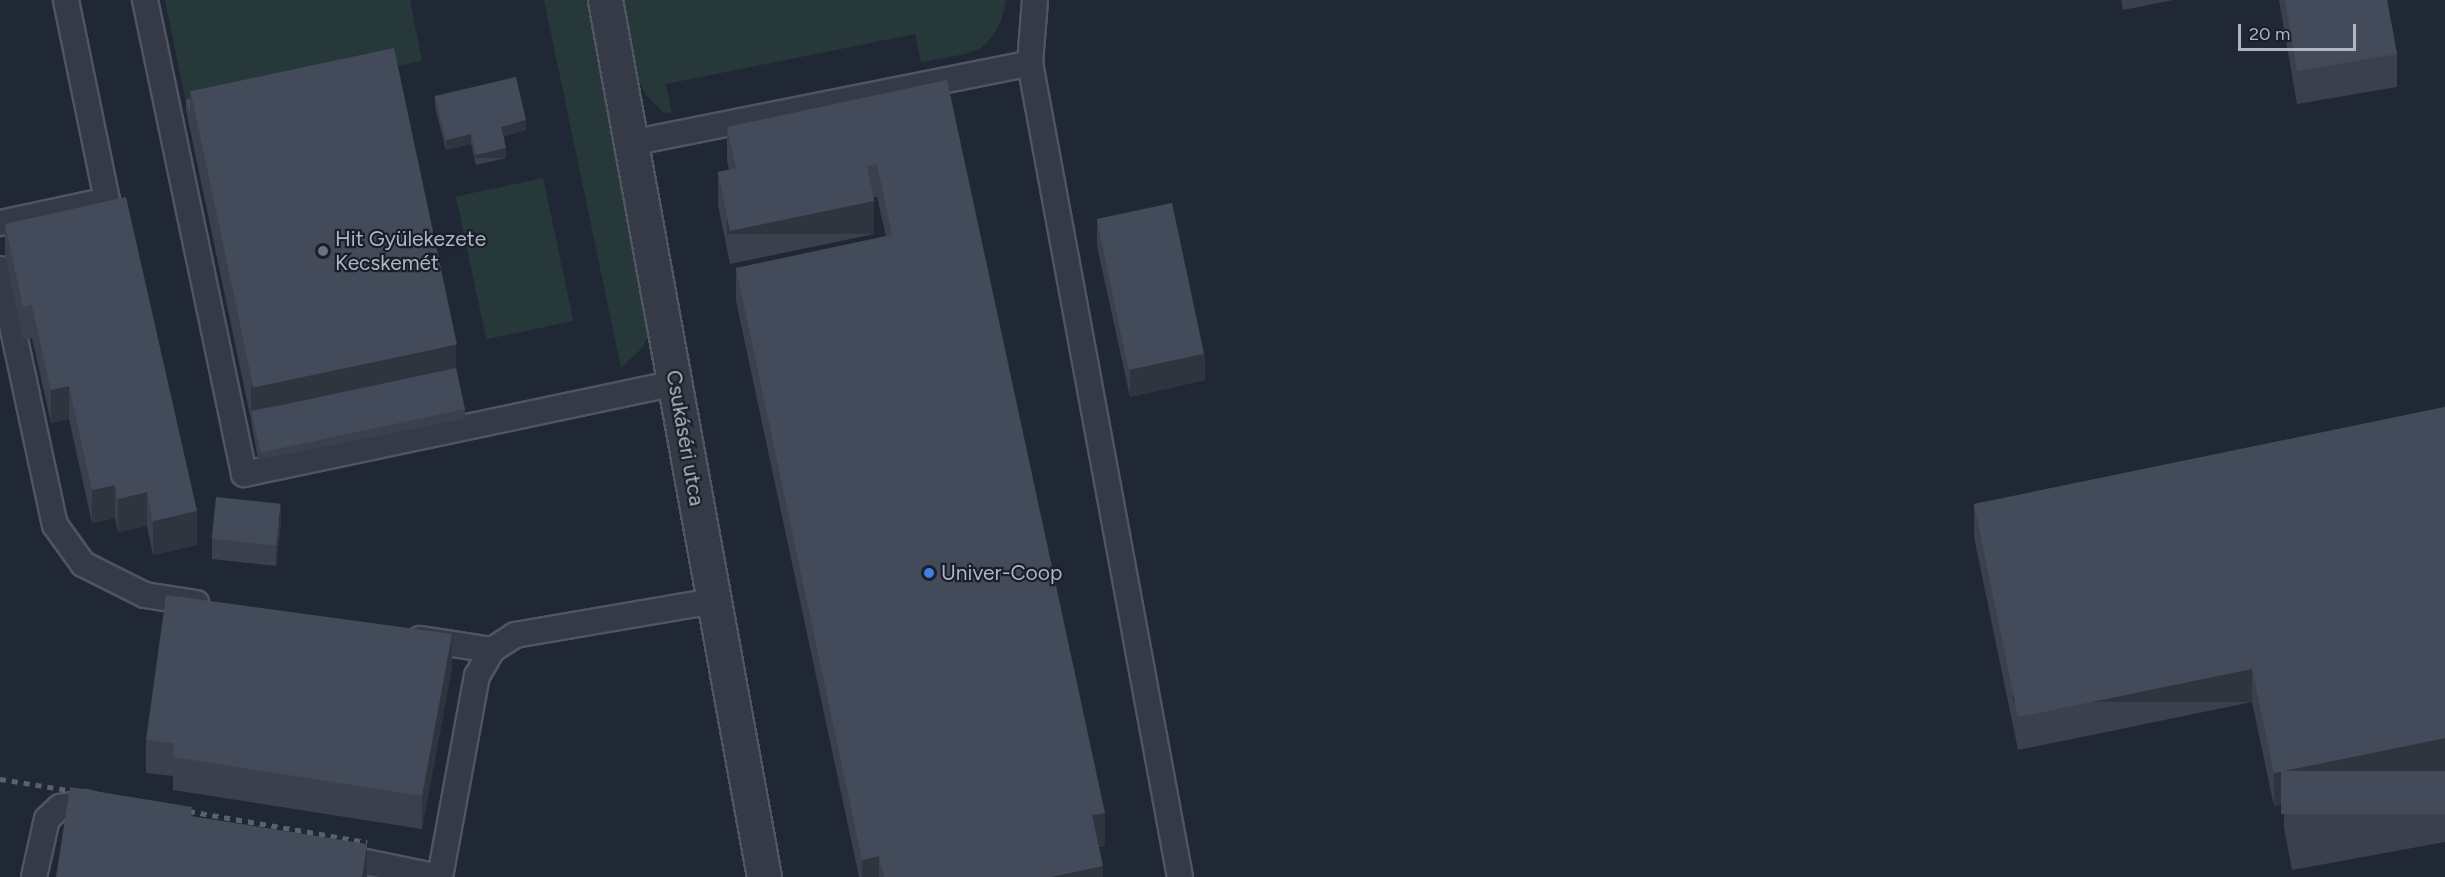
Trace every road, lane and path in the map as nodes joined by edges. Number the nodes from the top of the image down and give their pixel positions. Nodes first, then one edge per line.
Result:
1 (66, 0) edge
2 (145, 0) edge
3 (605, 0) edge
4 (1035, 0) edge
5 (1030, 63) junction
6 (631, 143) junction
7 (0, 223) edge
8 (0, 269) edge
9 (675, 383) junction
10 (714, 601) junction
11 (214, 606) edge
12 (398, 635) edge
13 (492, 651) junction
14 (117, 810) edge
15 (312, 851) edge
16 (34, 877) edge
17 (439, 877) edge
18 (764, 877) edge
19 (1180, 877) edge

1 - 7 lane
2 - 9 lane
3 - 6 street, Csukáséri utca
4 - 5 lane
5 - 6 lane
5 - 19 lane
6 - 9 street, Csukáséri utca
8 - 11 lane
9 - 10 street, Csukáséri utca
10 - 13 lane
10 - 18 street, Csukáséri utca
12 - 13 lane
13 - 17 lane
14 - 16 lane
15 - 17 lane

